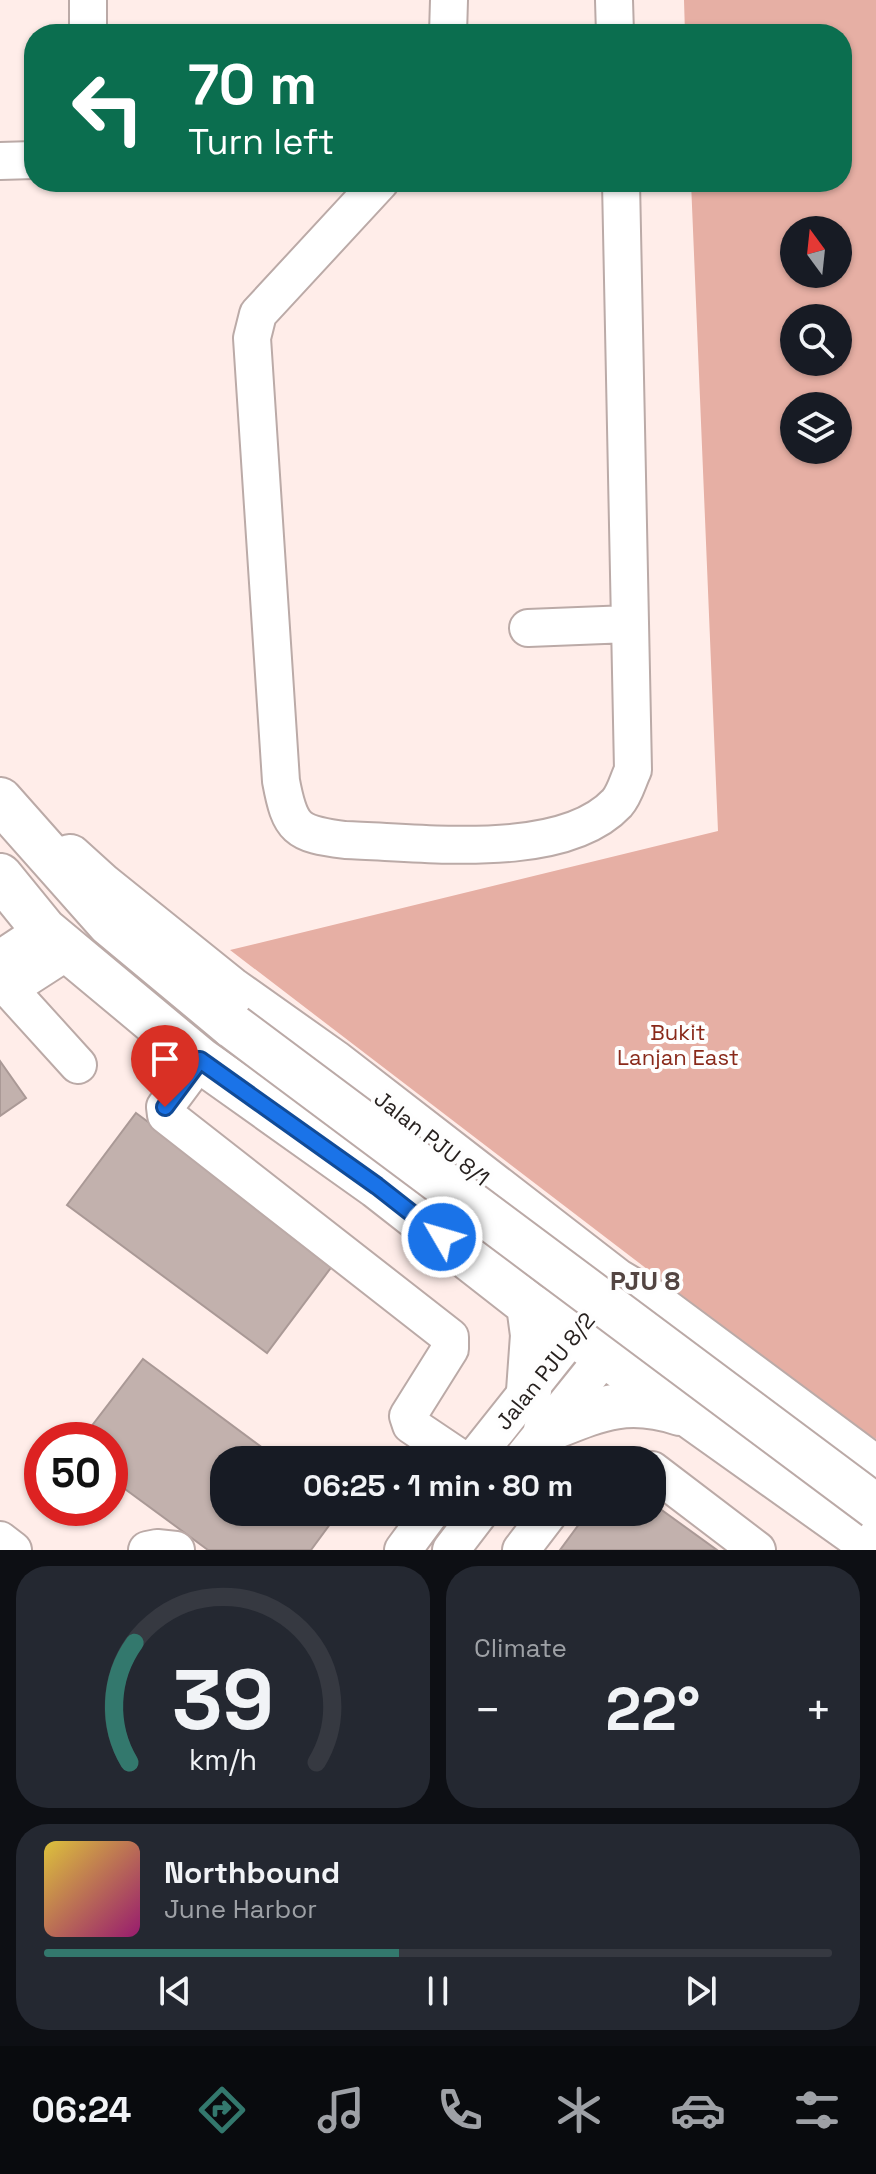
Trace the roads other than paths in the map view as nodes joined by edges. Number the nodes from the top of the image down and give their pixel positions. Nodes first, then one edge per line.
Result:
1 (88, 0) edge
2 (449, 0) edge
3 (614, 0) edge
4 (88, 24) edge
5 (448, 24) edge
6 (615, 24) edge
7 (24, 160) edge
8 (0, 161) edge
9 (371, 192) edge
10 (621, 192) edge
11 (629, 624) junction
12 (528, 628) dead end
13 (0, 793) edge
14 (0, 800) edge
15 (0, 876) edge
16 (56, 941) junction
17 (3, 976) edge
18 (200, 1060) junction
19 (78, 1065) dead end
20 (633, 1291) junction
21 (529, 1305) junction
22 (588, 1346) junction
23 (694, 1418) junction
24 (532, 1427) edge
25 (442, 1446) edge
26 (498, 1446) edge
27 (876, 1469) edge
28 (666, 1481) edge
29 (876, 1507) edge
30 (421, 1526) edge
31 (469, 1526) edge
32 (539, 1526) edge
33 (0, 1540) edge
34 (876, 1548) edge
35 (13, 1550) edge
36 (147, 1550) edge
37 (176, 1550) edge
38 (403, 1550) edge
39 (451, 1550) edge
40 (521, 1550) edge
41 (757, 1550) edge

1 - 4 street
2 - 5 street
3 - 6 street
7 - 8 street
9 - 11 street
10 - 11 street
11 - 12 street
13 - 20 main road, Jalan PJU 8/1
14 - 29 main road, bridge
15 - 16 main road
16 - 17 street
16 - 18 main road
17 - 19 street
18 - 21 main road
18 - 25 street
20 - 22 street, Jalan PJU 8/2
20 - 27 main road, Jalan PJU 8/1
21 - 22 main road
21 - 24 main road
22 - 23 main road
22 - 24 street, Jalan PJU 8/2
23 - 24 main road
23 - 34 main road
24 - 26 street, Jalan PJU 8/2
28 - 41 street
30 - 38 street
31 - 39 street
32 - 40 street
33 - 35 street
36 - 37 street

